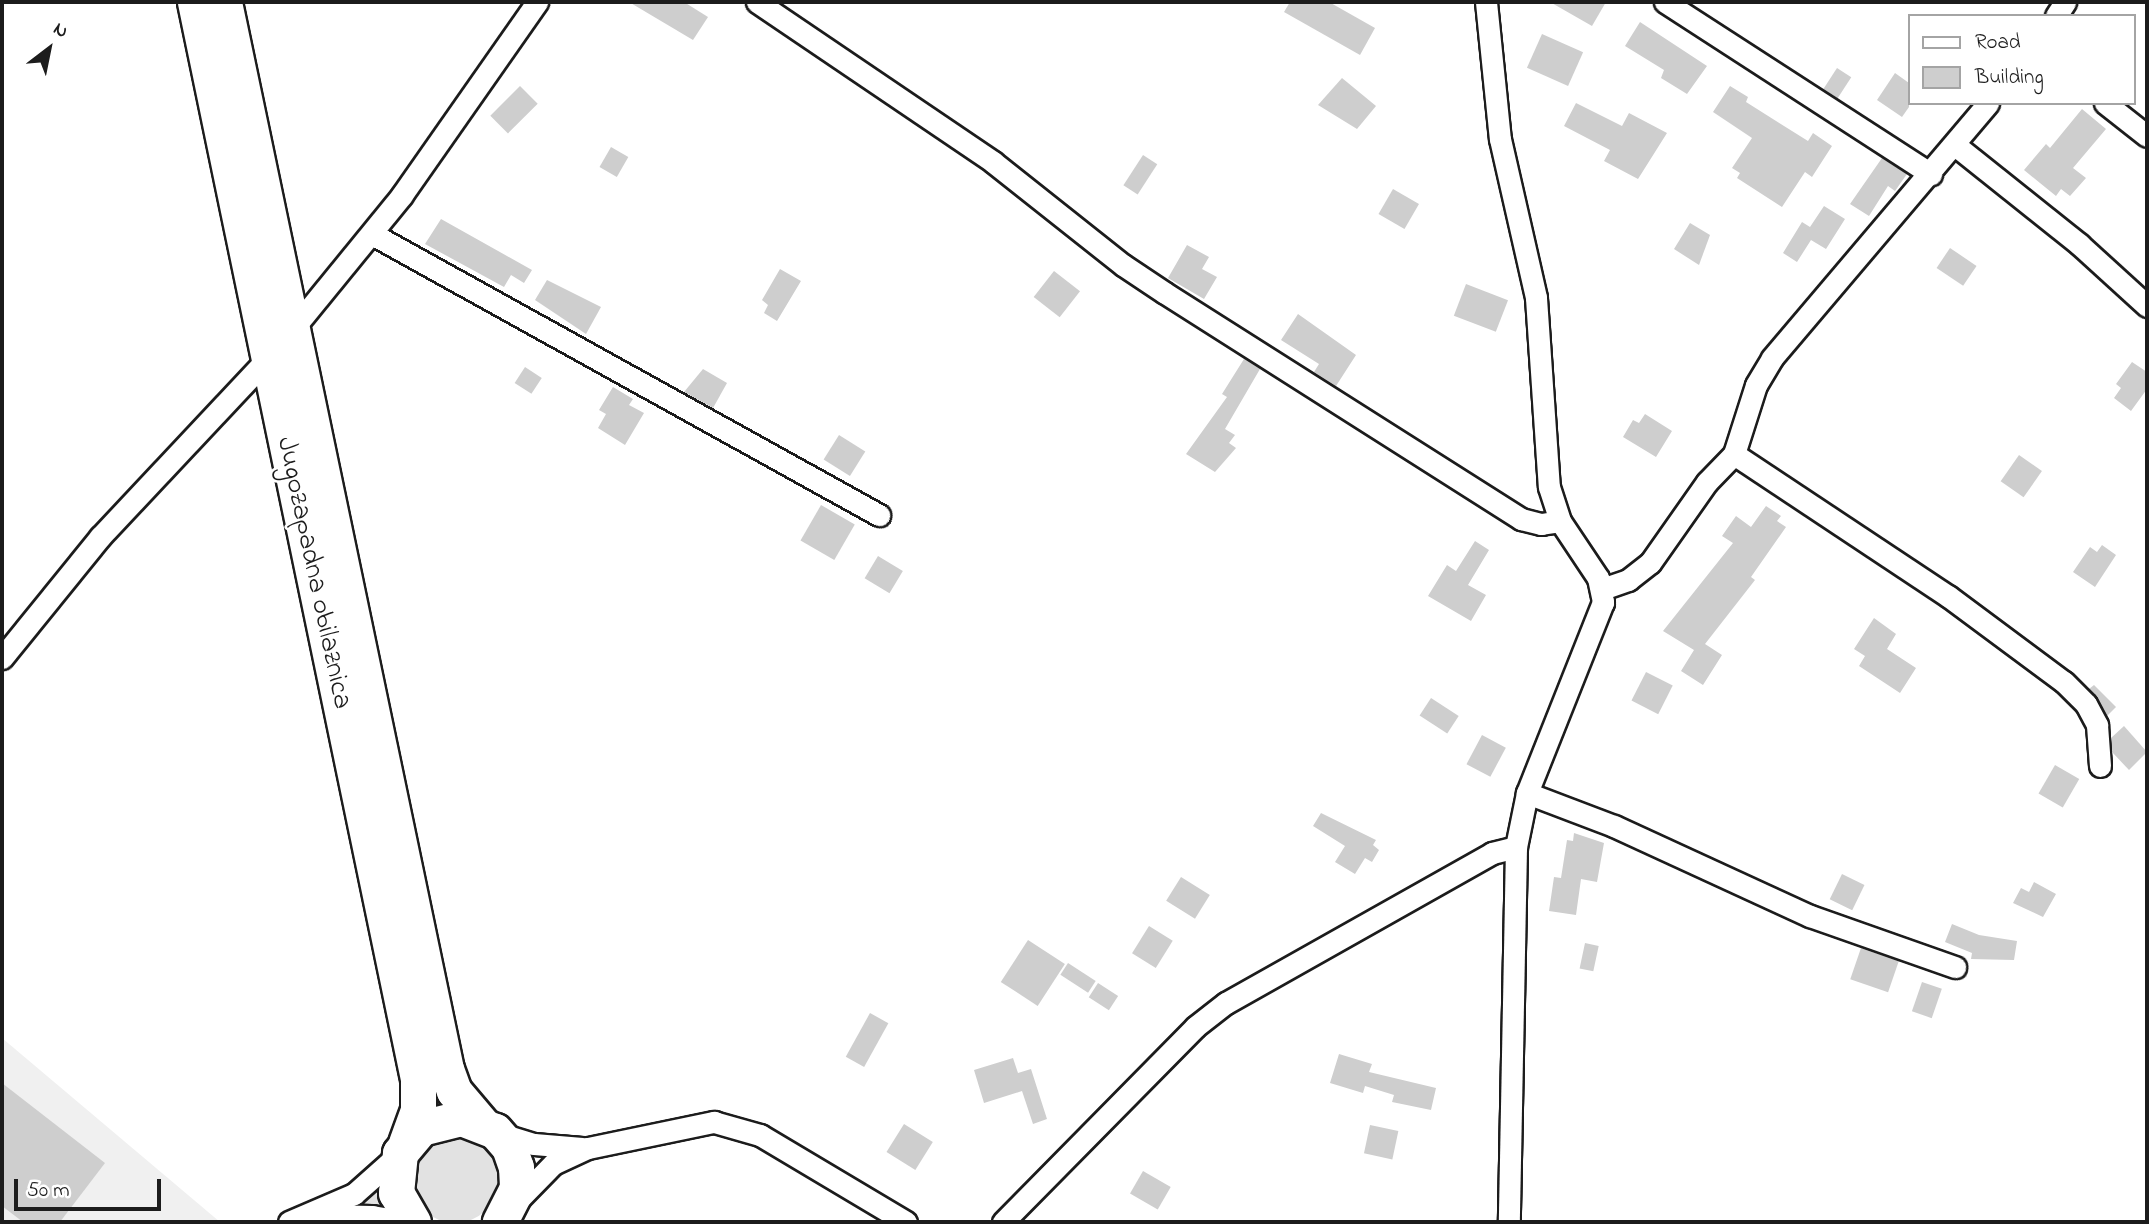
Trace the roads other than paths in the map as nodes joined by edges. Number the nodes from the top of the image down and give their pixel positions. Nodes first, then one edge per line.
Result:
1 (195, 2) edge
2 (224, 2) edge
3 (537, 2) edge
4 (757, 2) edge
5 (1486, 2) edge
6 (1665, 2) edge
7 (1985, 105) edge
8 (2108, 105) edge
9 (2147, 136) edge
10 (1955, 145) junction
11 (1931, 174) junction
12 (372, 234) junction
13 (2147, 306) edge
14 (292, 330) junction
15 (269, 358) junction
16 (1734, 454) junction
17 (880, 515) dead end
18 (1560, 521) junction
19 (1602, 589) junction
20 (2, 658) edge
21 (2100, 766) dead end
22 (1527, 793) junction
23 (1516, 847) junction
24 (1955, 967) dead end
25 (488, 1127) junction
26 (403, 1148) junction
27 (587, 1148) junction
28 (314, 1215) junction
29 (505, 1215) edge
30 (289, 1222) edge
31 (405, 1222) edge
32 (413, 1222) edge
33 (906, 1222) edge
34 (1003, 1222) edge
35 (1510, 1222) edge

1 - 15 main road, Jugozapadna obilaznica
2 - 14 main road, Jugozapadna obilaznica
3 - 12 street
4 - 18 street
5 - 18 street
6 - 11 street
7 - 10 street
8 - 9 street
10 - 11 street
10 - 13 street
11 - 16 street
12 - 14 street
12 - 17 street
14 - 25 main road, Jugozapadna obilaznica
15 - 20 street
15 - 26 main road, Jugozapadna obilaznica
16 - 19 street
16 - 21 street
18 - 19 street
19 - 22 street
22 - 23 street
22 - 24 street
23 - 34 street
23 - 35 street
25 - 26 main road
25 - 27 street
25 - 29 main road, Jugozapadna obilaznica
26 - 28 street
26 - 32 main road, Jugozapadna obilaznica
27 - 29 street
27 - 33 street
28 - 30 street
28 - 31 street

